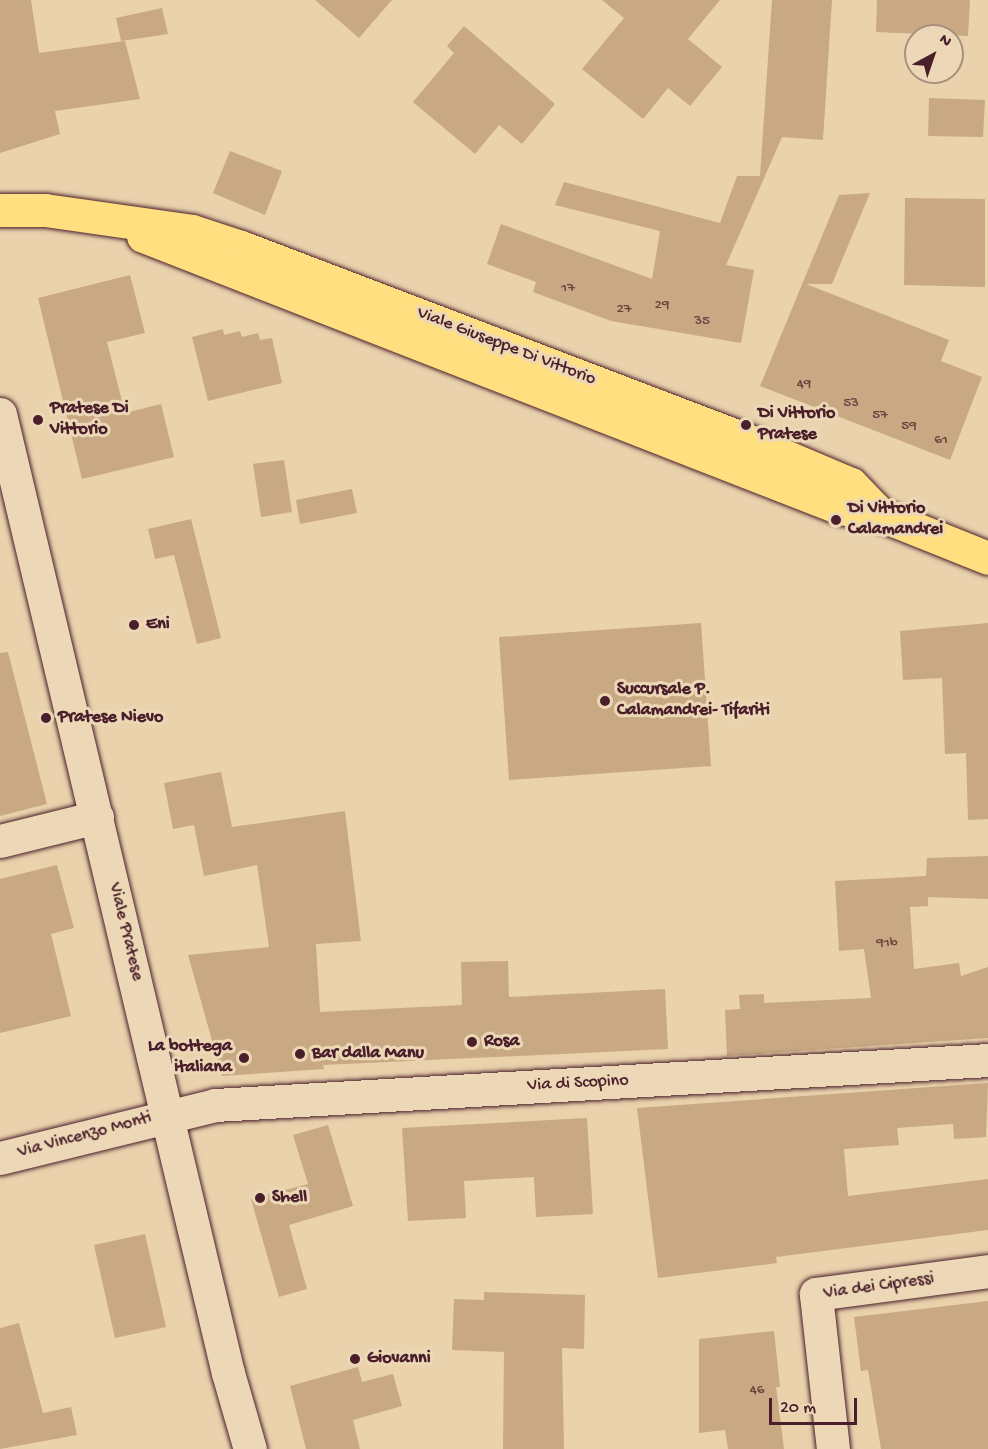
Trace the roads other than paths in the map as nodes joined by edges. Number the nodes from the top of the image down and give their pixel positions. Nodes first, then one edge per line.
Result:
1 (0, 210) edge
2 (0, 414) edge
3 (988, 558) edge
4 (97, 817) junction
5 (0, 841) edge
6 (988, 1060) edge
7 (169, 1114) junction
8 (0, 1158) edge
9 (988, 1271) edge
10 (250, 1449) edge
11 (833, 1449) edge

1 - 3 main road, Viale Giuseppe Di Vittorio
2 - 4 street, Viale Pratese
4 - 5 street
4 - 7 street, Viale Pratese
6 - 7 street, Via di Scopino
7 - 8 street, Via Vincenzo Monti
7 - 10 street, Viale Pratese
9 - 11 street, Via dei Cipressi

